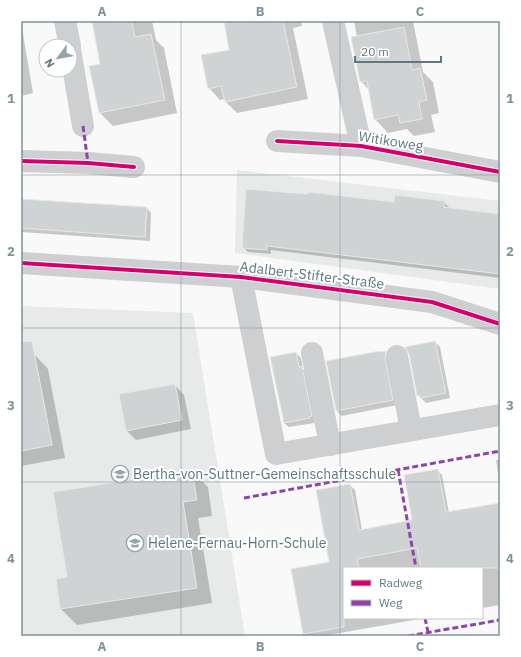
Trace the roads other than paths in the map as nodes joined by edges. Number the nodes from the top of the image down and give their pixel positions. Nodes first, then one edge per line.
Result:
1 (65, 21) edge
2 (333, 21) edge
3 (68, 38) edge
4 (75, 78) edge
5 (83, 126) dead end
6 (278, 141) dead end
7 (361, 146) junction
8 (21, 161) edge
9 (134, 167) dead end
10 (500, 172) edge
11 (21, 263) edge
12 (241, 277) junction
13 (500, 324) edge
14 (312, 353) dead end
15 (397, 356) dead end
16 (500, 415) edge
17 (411, 430) junction
18 (330, 445) junction

1 - 3 street
2 - 7 street
4 - 5 street
6 - 7 street, Witikoweg
7 - 10 street, Witikoweg
8 - 9 street
11 - 12 street, Adalbert-Stifter-Straße
12 - 13 street, Adalbert-Stifter-Straße
12 - 18 street
14 - 18 street
15 - 17 street
16 - 17 street
17 - 18 street

